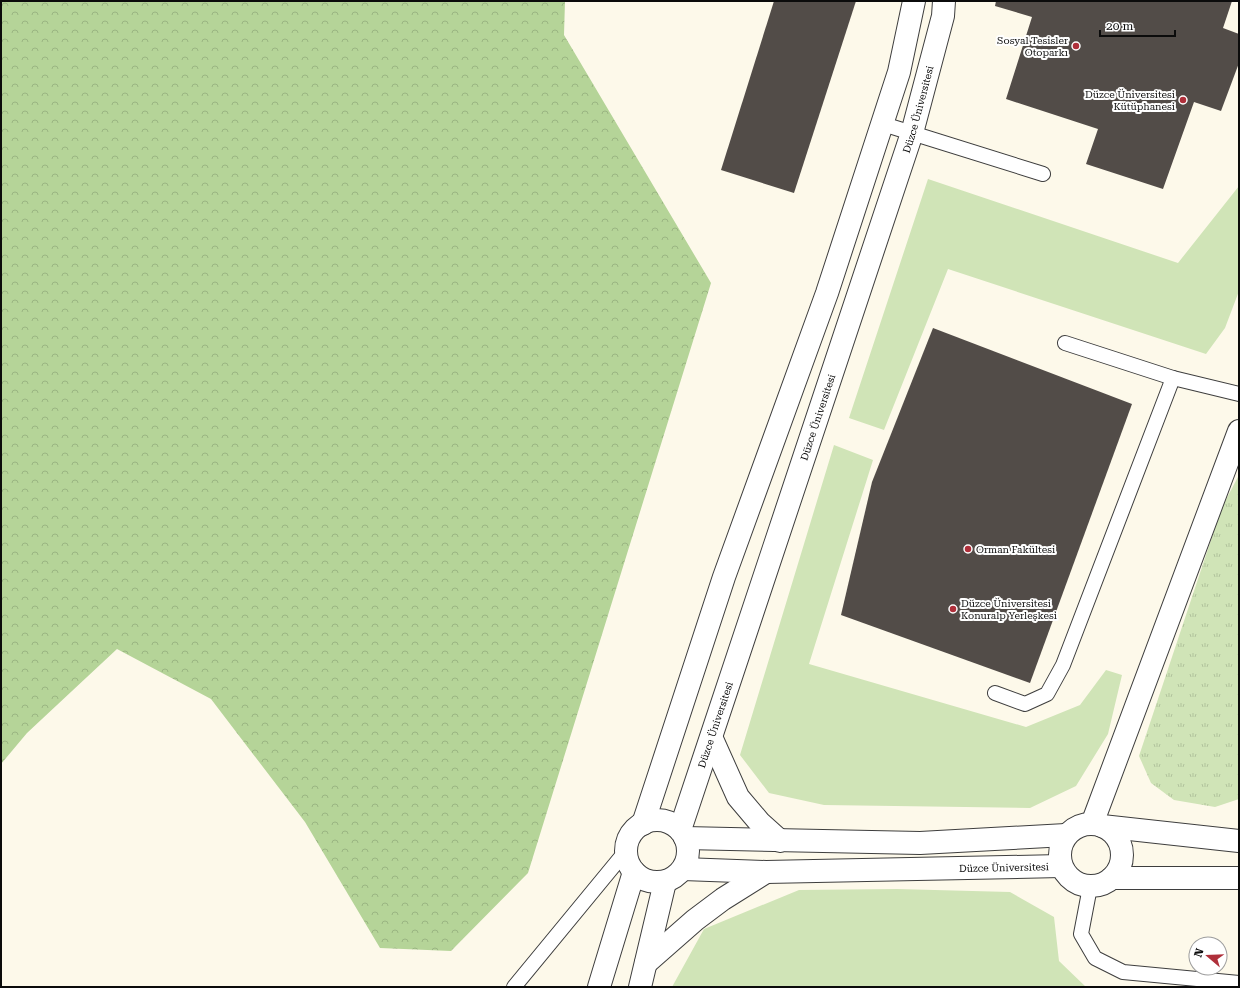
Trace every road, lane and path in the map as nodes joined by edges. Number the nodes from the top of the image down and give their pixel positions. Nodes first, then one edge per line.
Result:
1 (914, 1) edge
2 (944, 1) edge
3 (883, 124) junction
4 (912, 133) junction
5 (1043, 174) dead end
6 (1065, 343) dead end
7 (1173, 378) junction
8 (1239, 394) edge
9 (1239, 432) edge
10 (995, 693) dead end
11 (712, 738) junction
12 (643, 824) junction
13 (1097, 825) junction
14 (683, 834) junction
15 (1066, 835) junction
16 (1239, 840) edge
17 (780, 841) junction
18 (626, 851) junction
19 (1061, 866) junction
20 (683, 869) junction
21 (634, 872) junction
22 (766, 872) junction
23 (1112, 878) junction
24 (1239, 878) edge
25 (665, 882) junction
26 (1090, 887) junction
27 (646, 963) junction
28 (1239, 983) edge
29 (514, 987) edge
30 (600, 987) edge
31 (640, 987) edge

1 - 3 street
2 - 4 street, Düzce Üniversitesi
3 - 4 lane
3 - 12 street
4 - 5 lane
4 - 11 street, Düzce Üniversitesi
6 - 7 lane
7 - 8 lane
7 - 10 lane
9 - 13 street
11 - 14 street, Düzce Üniversitesi
11 - 17 street
12 - 14 street
12 - 18 street
13 - 15 street
13 - 16 street
13 - 23 street
14 - 17 street
14 - 20 street, Düzce Üniversitesi
15 - 17 street
15 - 19 street
18 - 21 street
18 - 29 lane
19 - 22 street, Düzce Üniversitesi
19 - 26 street
20 - 22 street, Düzce Üniversitesi
20 - 25 street
21 - 25 street
21 - 30 street
22 - 27 street
23 - 24 street
23 - 26 street
25 - 27 street
26 - 28 lane
27 - 31 street

